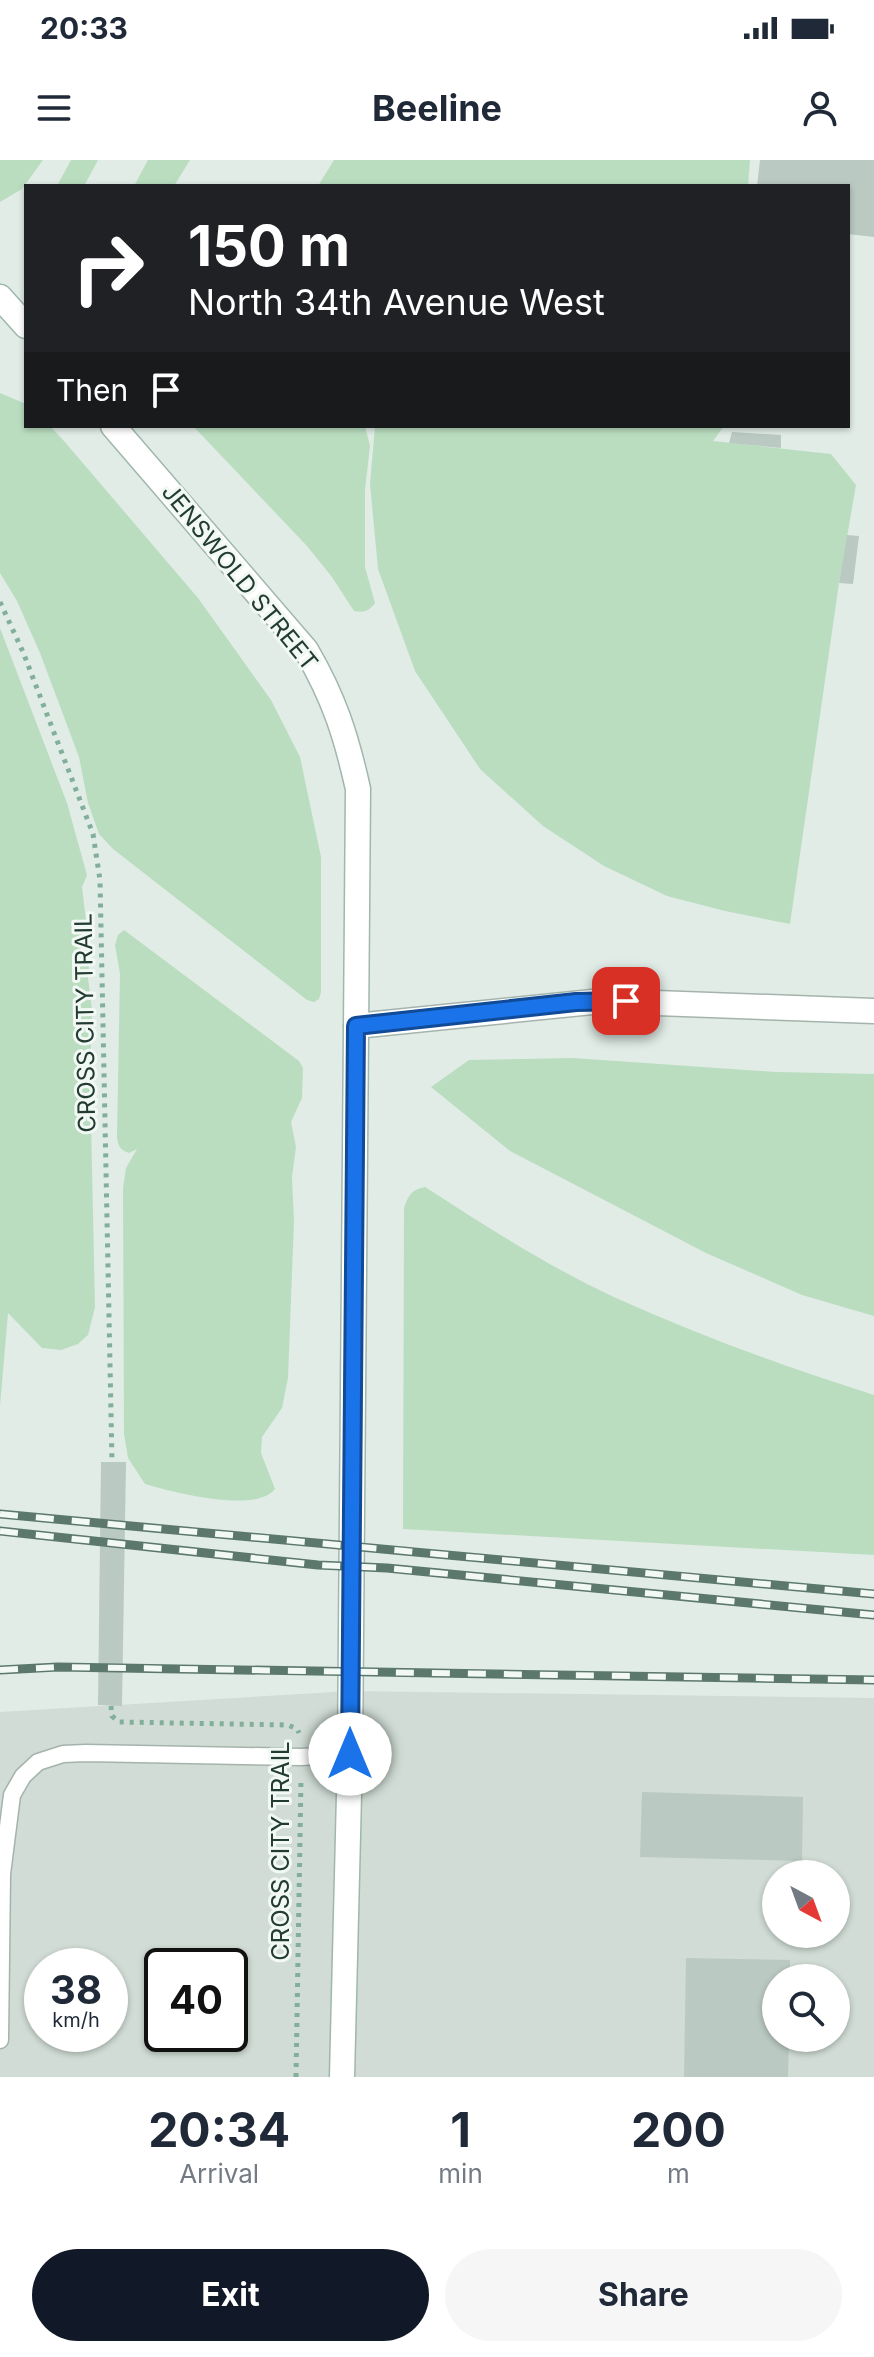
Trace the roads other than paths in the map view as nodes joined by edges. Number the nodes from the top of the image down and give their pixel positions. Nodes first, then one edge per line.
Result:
1 (0, 297) edge
2 (24, 324) edge
3 (115, 428) edge
4 (874, 1011) edge
5 (356, 1026) junction
6 (350, 1754) junction
7 (0, 2040) edge
8 (342, 2077) edge

1 - 2 street
3 - 5 street, JENSWOLD STREET
4 - 5 street
5 - 6 street, JENSWOLD STREET
6 - 7 lane
6 - 8 street, JENSWOLD STREET

